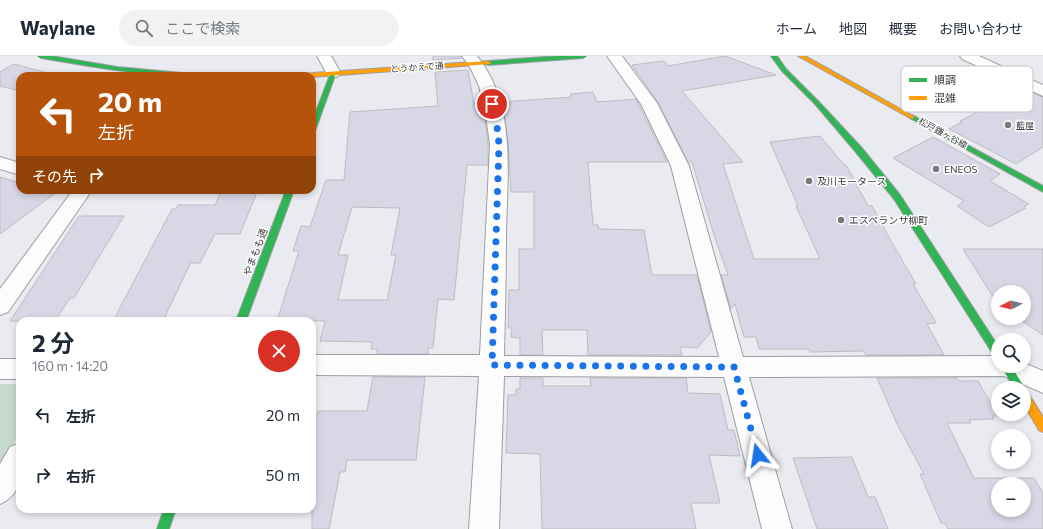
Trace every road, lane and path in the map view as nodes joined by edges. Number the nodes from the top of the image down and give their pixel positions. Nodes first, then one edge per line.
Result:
1 (41, 56) edge
2 (324, 56) edge
3 (583, 56) edge
4 (614, 56) edge
5 (774, 56) edge
6 (801, 56) edge
7 (967, 56) edge
8 (473, 59) edge
9 (989, 66) edge
10 (140, 72) edge
11 (333, 73) junction
12 (316, 74) edge
13 (1033, 86) edge
14 (1043, 91) edge
15 (901, 111) edge
16 (904, 112) edge
17 (316, 120) edge
18 (0, 163) edge
19 (16, 168) edge
20 (1043, 188) edge
21 (80, 194) edge
22 (289, 194) edge
23 (0, 306) edge
24 (242, 317) edge
25 (991, 343) edge
26 (316, 364) edge
27 (492, 365) junction
28 (991, 366) edge
29 (734, 367) junction
30 (0, 369) edge
31 (16, 369) edge
32 (1022, 373) edge
33 (1043, 382) edge
34 (1031, 407) edge
35 (1043, 427) edge
36 (16, 463) edge
37 (0, 490) edge
38 (168, 513) edge
39 (162, 529) edge
40 (484, 529) edge
41 (777, 529) edge

1 - 10 street
2 - 11 street
3 - 8 street, とうかえで通
4 - 29 street
5 - 25 street
6 - 15 street, 松戸鎌ヶ谷線
7 - 9 street
8 - 11 street, とうかえで通
8 - 27 street
11 - 12 street, とうかえで通
11 - 17 street
13 - 14 street
16 - 20 street, 松戸鎌ヶ谷線
18 - 19 street
21 - 23 street
22 - 24 street, やまもも通
26 - 27 street
27 - 29 street
27 - 40 street
28 - 29 street
29 - 41 street
30 - 31 street
32 - 33 street
34 - 35 street
36 - 37 street
38 - 39 street

